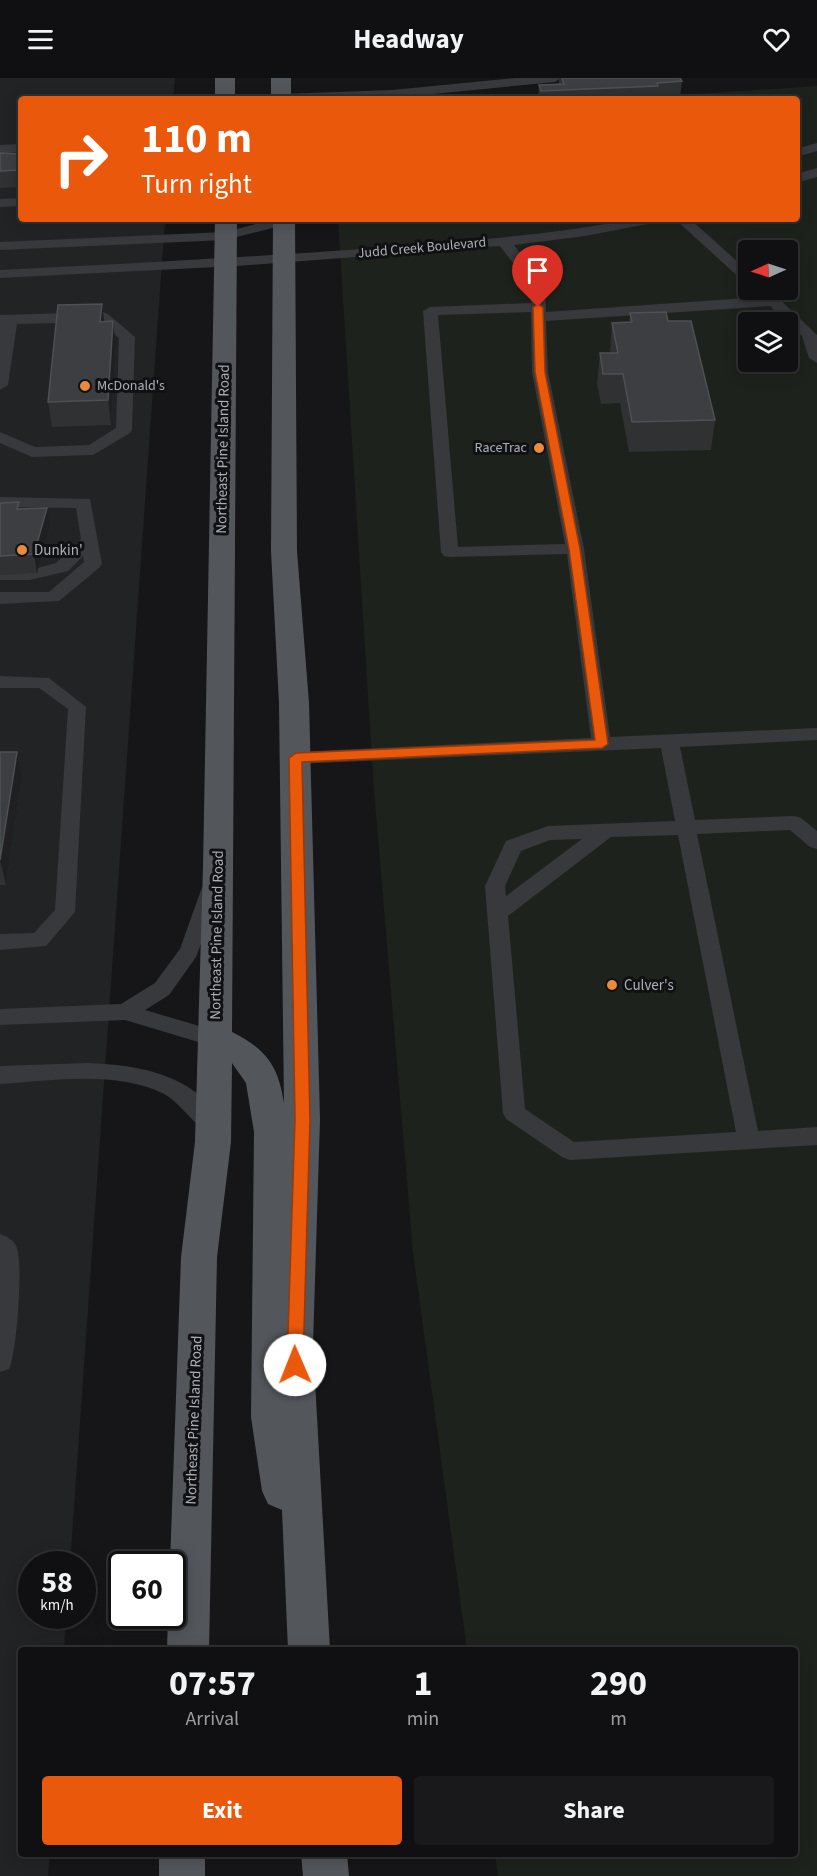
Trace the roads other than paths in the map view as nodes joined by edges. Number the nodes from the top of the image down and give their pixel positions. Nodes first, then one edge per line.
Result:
1 (225, 78) edge
2 (281, 78) edge
3 (555, 78) edge
4 (225, 96) edge
5 (281, 96) edge
6 (336, 96) edge
7 (817, 147) edge
8 (0, 148) edge
9 (18, 148) edge
10 (800, 152) edge
11 (817, 172) edge
12 (800, 178) edge
13 (18, 202) edge
14 (0, 203) edge
15 (278, 222) edge
16 (284, 222) edge
17 (639, 222) edge
18 (685, 222) edge
19 (226, 240) edge
20 (504, 241) junction
21 (0, 246) edge
22 (284, 259) junction
23 (738, 269) edge
24 (0, 274) edge
25 (773, 301) joint
26 (538, 312) junction
27 (5, 320) edge
28 (817, 358) edge
29 (0, 384) edge
30 (0, 437) edge
31 (0, 502) edge
32 (90, 540) junction
33 (575, 549) junction
34 (0, 575) edge
35 (0, 598) edge
36 (0, 682) edge
37 (817, 734) edge
38 (669, 741) junction
39 (602, 744) junction
40 (296, 758) junction
41 (686, 827) junction
42 (607, 830) junction
43 (817, 842) edge
44 (219, 867) junction
45 (498, 913) junction
46 (0, 942) edge
47 (124, 1012) junction
48 (0, 1017) edge
49 (215, 1039) junction
50 (0, 1075) edge
51 (213, 1126) junction
52 (817, 1136) edge
53 (749, 1141) junction
54 (0, 1244) edge
55 (0, 1360) edge
56 (188, 1647) edge
57 (307, 1647) edge
58 (307, 1647) edge
59 (182, 1857) edge
60 (324, 1857) edge
61 (182, 1876) edge
62 (326, 1876) edge

1 - 4 main road
2 - 5 main road
3 - 6 lane
7 - 10 lane
8 - 9 lane
11 - 12 lane
13 - 14 lane
15 - 19 lane
16 - 22 main road
17 - 20 lane, Judd Creek Boulevard
18 - 23 lane
19 - 21 lane
19 - 22 lane, Judd Creek Boulevard
19 - 24 lane
19 - 44 main road, Northeast Pine Island Road
20 - 22 lane, Judd Creek Boulevard
20 - 26 lane
22 - 40 main road
25 - 26 lane
25 - 28 lane
26 - 33 lane
26 - 33 lane
27 - 29 lane
27 - 30 lane
31 - 32 lane
32 - 34 lane
32 - 35 lane
33 - 39 lane
36 - 46 lane
37 - 38 lane
38 - 39 lane
38 - 41 lane
39 - 40 lane
40 - 57 main road
41 - 42 lane
41 - 43 lane
41 - 53 lane
42 - 45 lane
42 - 45 lane
44 - 47 lane
44 - 49 main road, Northeast Pine Island Road
45 - 53 lane
47 - 48 lane
47 - 49 lane
49 - 51 main road, Northeast Pine Island Road
49 - 58 main road
50 - 51 lane
51 - 56 main road, Northeast Pine Island Road
52 - 53 lane
54 - 55 lane
59 - 61 main road
60 - 62 main road

